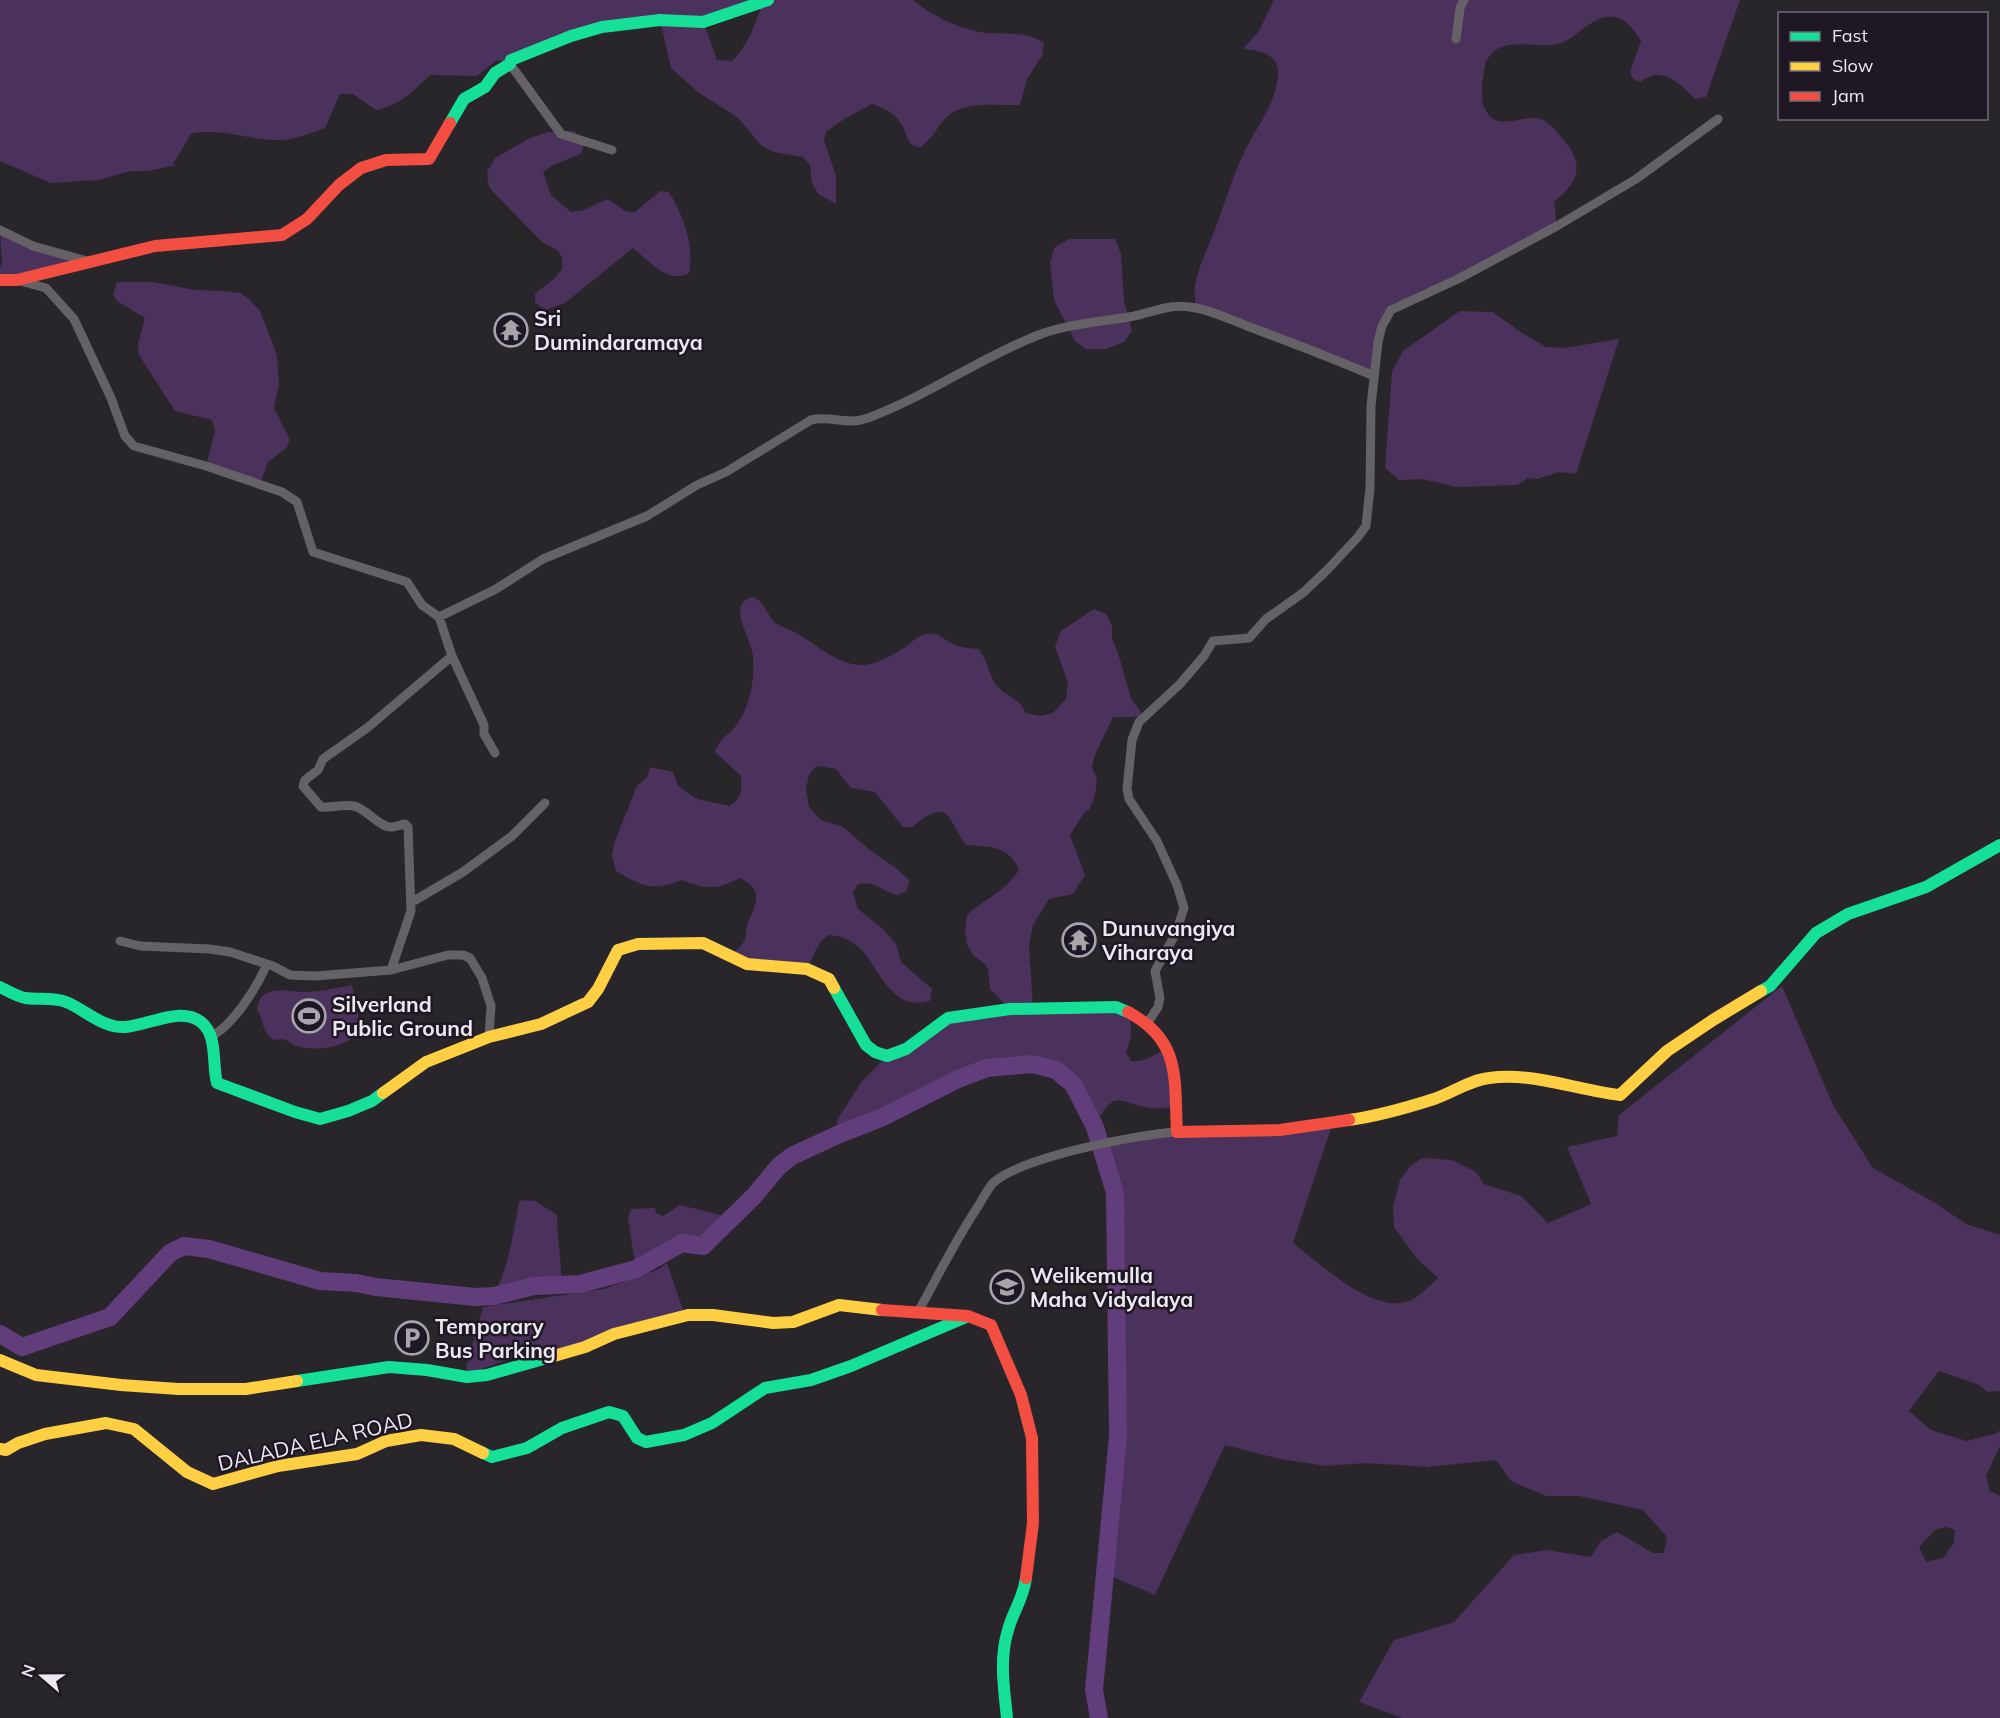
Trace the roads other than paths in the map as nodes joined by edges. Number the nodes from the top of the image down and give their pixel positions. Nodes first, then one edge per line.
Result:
1 (768, 0) edge
2 (1464, 0) edge
3 (1456, 39) dead end
4 (510, 64) junction
5 (1718, 119) dead end
6 (612, 150) dead end
7 (0, 230) edge
8 (87, 261) junction
9 (0, 280) edge
10 (17, 280) junction
11 (1374, 376) junction
12 (439, 617) junction
13 (452, 656) junction
14 (495, 753) dead end
15 (545, 803) dead end
16 (2000, 845) edge
17 (412, 902) junction
18 (120, 941) dead end
19 (267, 964) junction
20 (392, 970) junction
21 (0, 987) edge
22 (1147, 1024) junction
23 (489, 1036) junction
24 (210, 1037) junction
25 (1177, 1132) junction
26 (918, 1312) junction
27 (968, 1316) junction
28 (0, 1360) edge
29 (0, 1449) edge
30 (1007, 1718) edge

1 - 4 street
2 - 3 street
4 - 6 street
4 - 8 street
5 - 11 street
7 - 8 street
8 - 10 street
9 - 10 street
10 - 12 street
11 - 12 street
11 - 22 street
12 - 13 street
13 - 14 street
13 - 17 street
15 - 17 street
16 - 25 street
17 - 20 street
18 - 19 street
19 - 20 street
19 - 24 street
20 - 23 street
21 - 24 street
22 - 23 street
22 - 25 street
23 - 24 street
25 - 26 street
26 - 27 street
26 - 28 street
27 - 29 street, DALADA ELA ROAD
27 - 30 street

